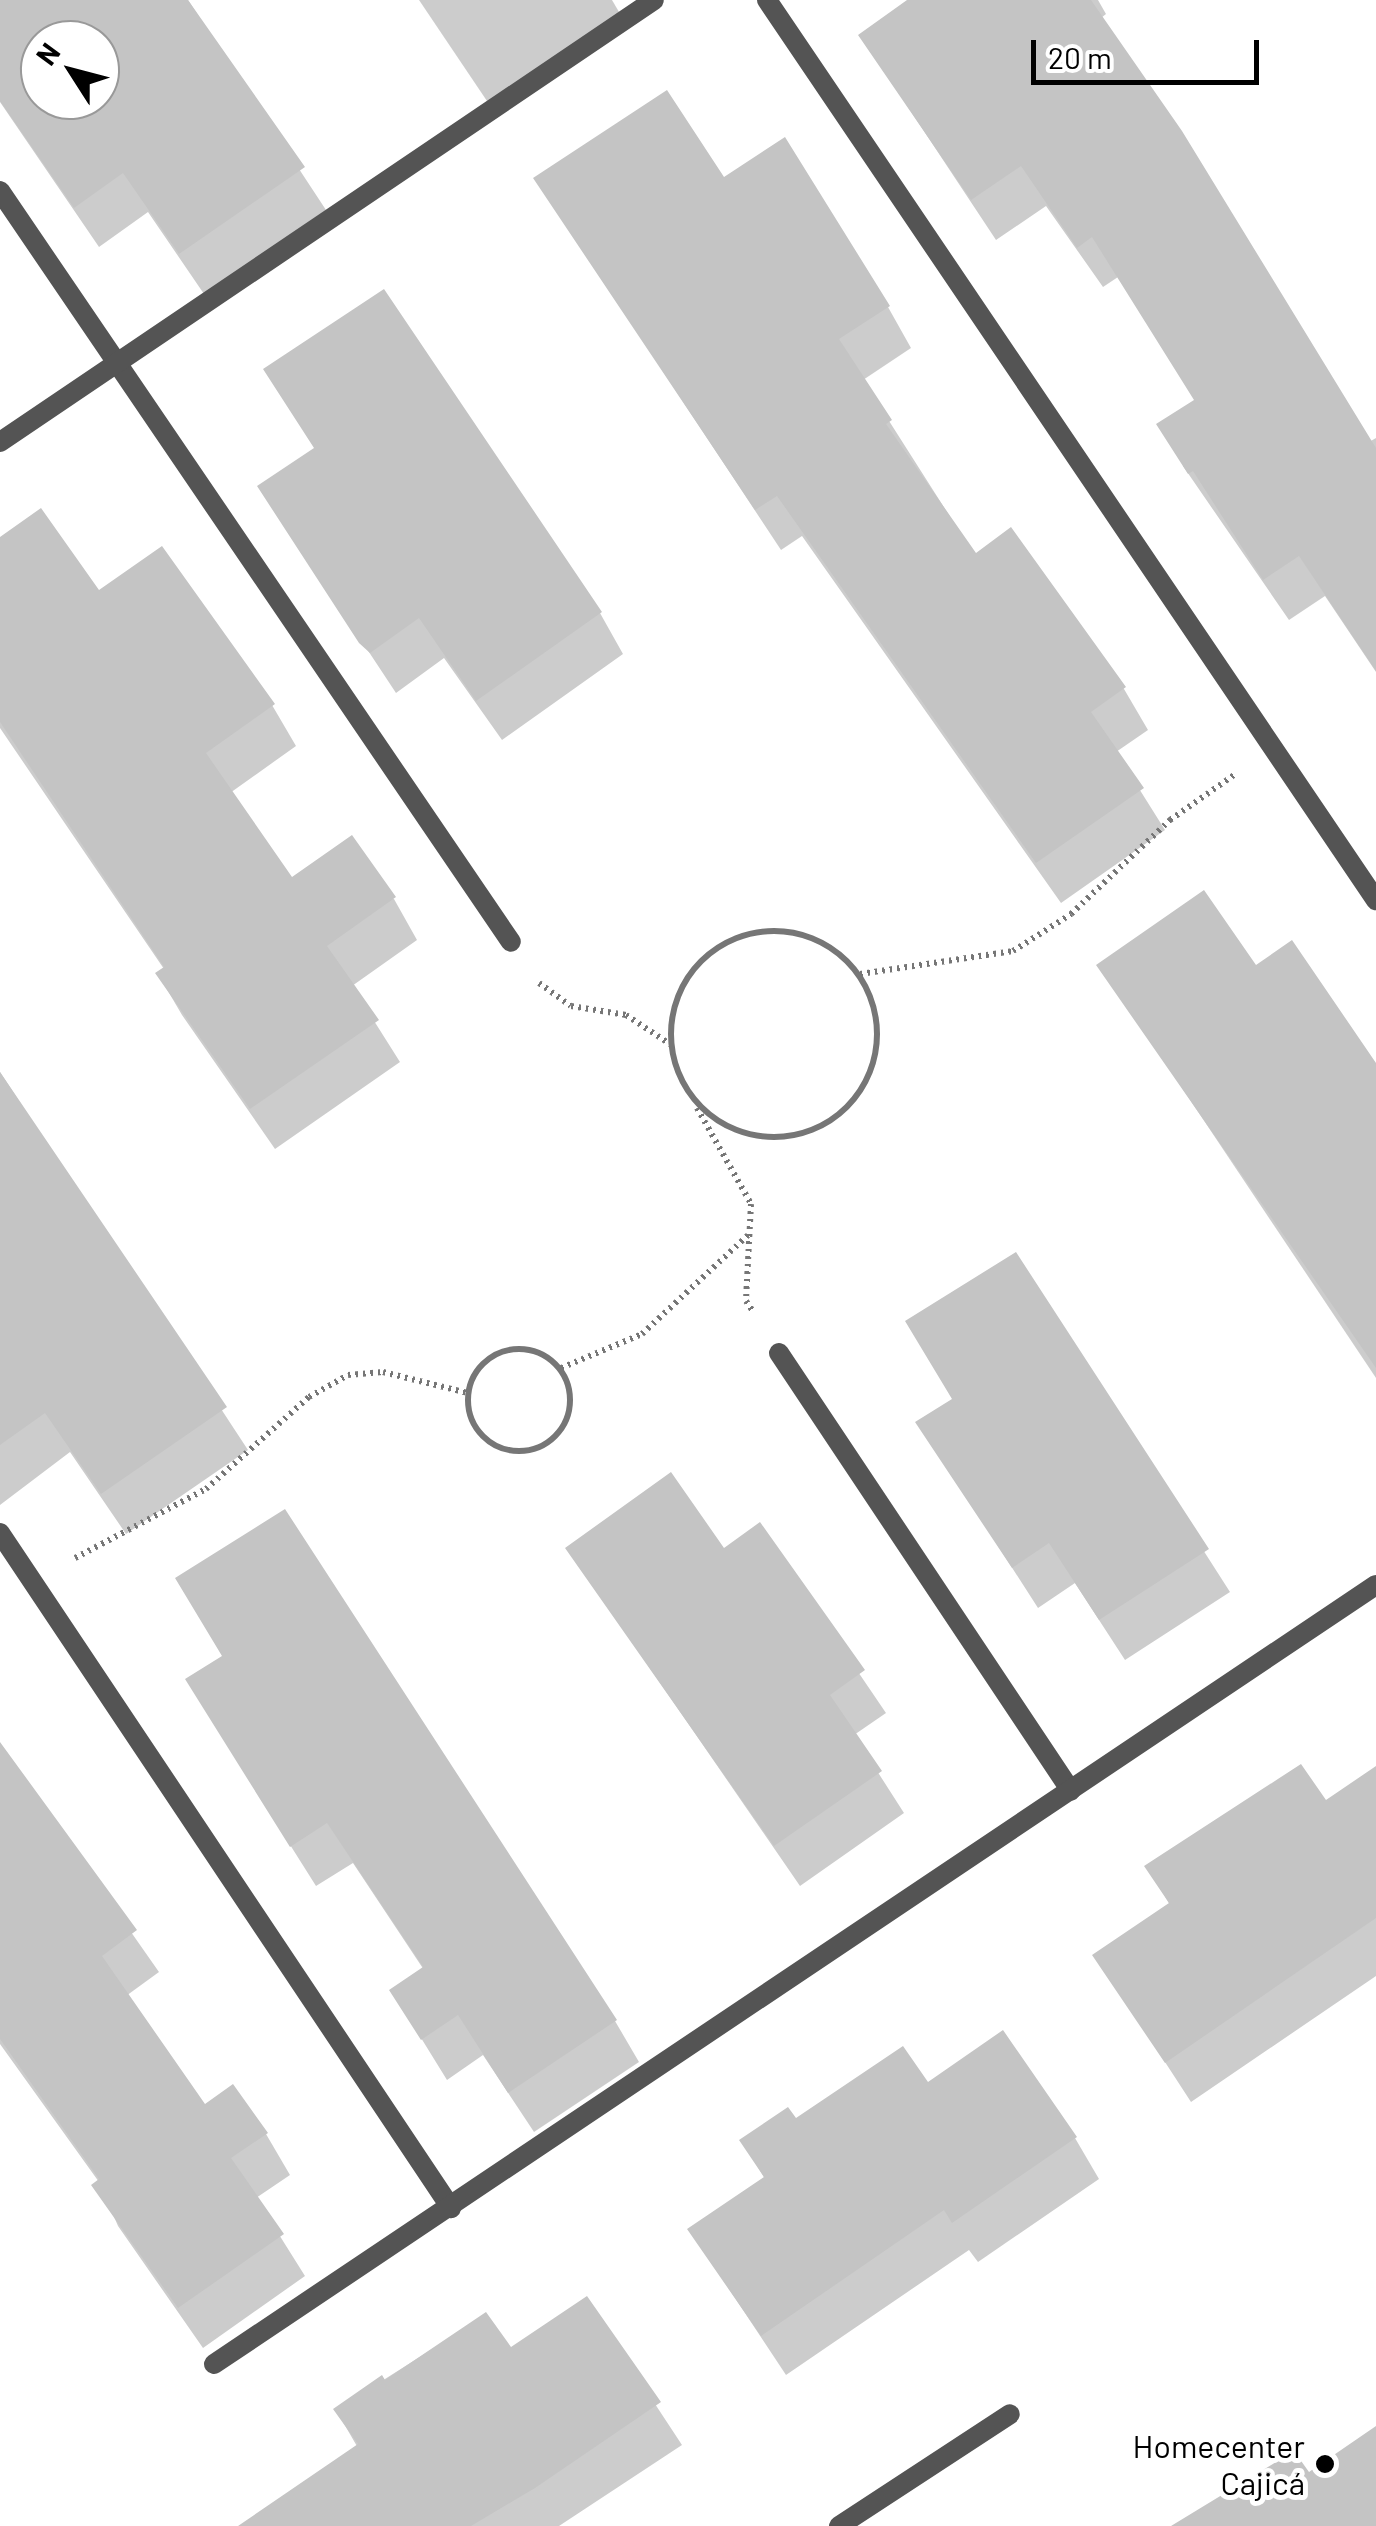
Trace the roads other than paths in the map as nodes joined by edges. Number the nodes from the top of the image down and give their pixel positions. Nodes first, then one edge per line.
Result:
1 (654, 0) edge
2 (767, 0) edge
3 (0, 191) edge
4 (117, 363) junction
5 (0, 442) edge
6 (1376, 900) edge
7 (512, 942) road end
8 (778, 1352) road end
9 (0, 1532) edge
10 (1376, 1585) edge
11 (1071, 1790) junction
12 (451, 2208) junction
13 (214, 2364) dead end
14 (1010, 2414) dead end
15 (838, 2526) edge

1 - 4 street
2 - 6 street
3 - 4 street
4 - 5 street
4 - 7 street
8 - 11 street
9 - 12 street
10 - 11 street
11 - 12 street
12 - 13 street
14 - 15 street

